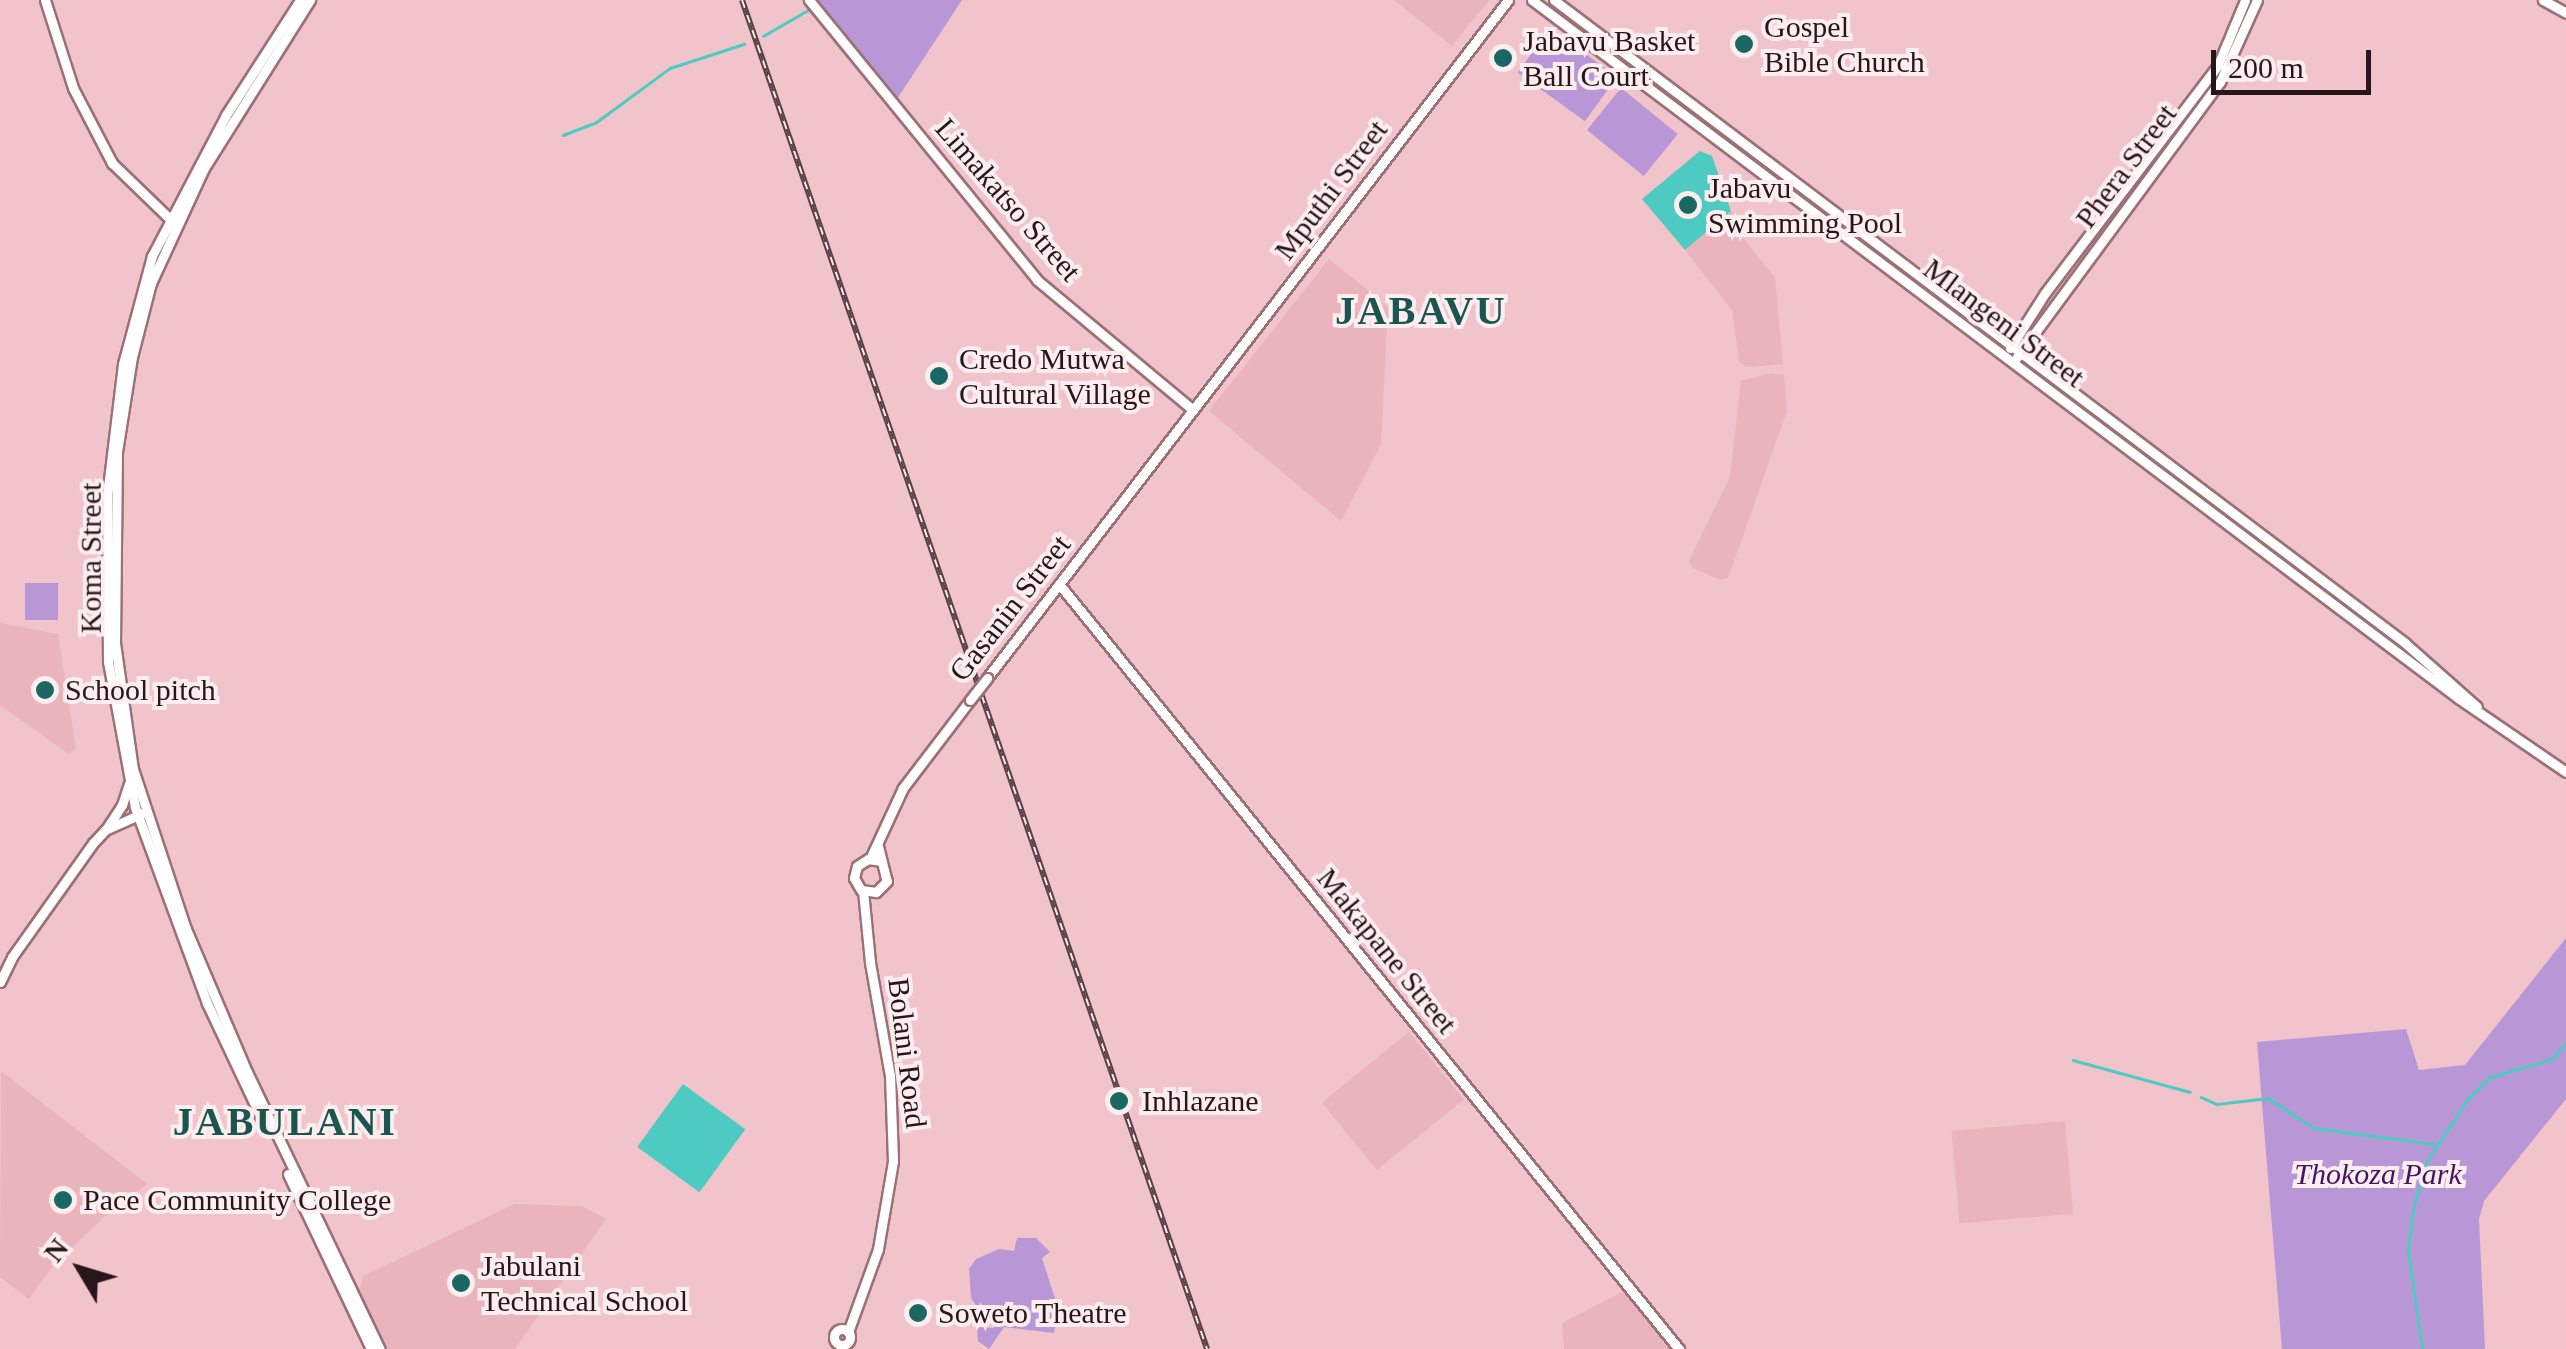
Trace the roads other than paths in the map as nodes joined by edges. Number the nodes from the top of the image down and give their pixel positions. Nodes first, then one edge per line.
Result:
1 (300, 0) edge
2 (310, 0) edge
3 (1508, 0) edge
4 (1532, 0) edge
5 (1554, 0) edge
6 (2246, 0) edge
7 (2257, 0) edge
8 (2543, 0) edge
9 (45, 1) edge
10 (813, 4) edge
11 (2566, 13) edge
12 (172, 221) junction
13 (2013, 354) junction
14 (1193, 410) junction
15 (1060, 584) junction
16 (2566, 772) edge
17 (129, 781) junction
18 (141, 813) junction
19 (105, 830) junction
20 (875, 860) junction
21 (868, 892) junction
22 (0, 982) edge
23 (839, 1346) edge
24 (371, 1349) edge
25 (380, 1349) edge
26 (1679, 1349) edge

1 - 12 street, Koma Street
2 - 12 street, Koma Street
3 - 14 street, Mputhi Street
4 - 13 street, Mlangeni Street
5 - 13 street, Mlangeni Street
6 - 13 street, Phera Street
7 - 13 street, Phera Street
8 - 11 street
9 - 12 street
10 - 14 street, Limakatso Street
12 - 17 street, Koma Street
12 - 18 street, Koma Street
13 - 16 street, Mlangeni Street
14 - 15 street, Gasanin Street
15 - 20 street, Gasanin Street, bridge
15 - 26 street, Makapane Street
17 - 18 street, Koma Street
17 - 19 street
18 - 19 street
18 - 24 street, Koma Street
18 - 25 street, Koma Street
19 - 22 street
20 - 21 street
20 - 21 street
21 - 23 street, Bolani Road

